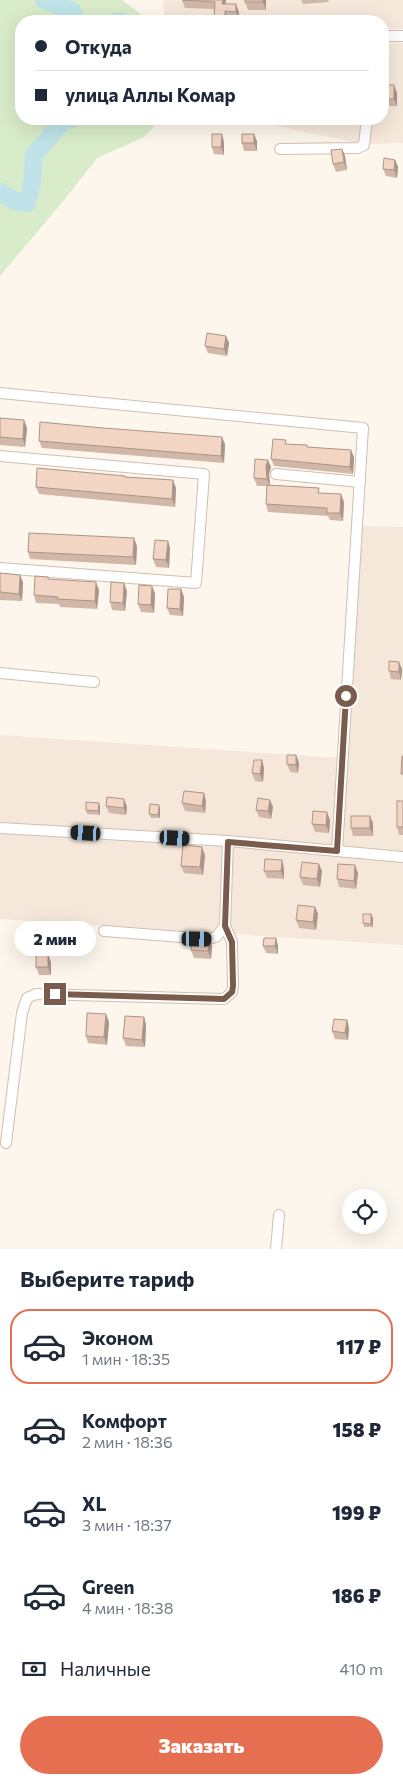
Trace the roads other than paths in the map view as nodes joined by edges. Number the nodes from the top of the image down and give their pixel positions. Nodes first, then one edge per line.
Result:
1 (389, 36) edge
2 (403, 36) edge
3 (366, 125) edge
4 (280, 150) dead end
5 (0, 393) edge
6 (0, 456) edge
7 (276, 474) dead end
8 (360, 482) junction
9 (0, 568) edge
10 (0, 673) edge
11 (94, 682) dead end
12 (0, 828) edge
13 (228, 842) junction
14 (337, 851) junction
15 (403, 857) edge
16 (225, 926) junction
17 (104, 931) dead end
18 (6, 1143) dead end
19 (279, 1215) dead end
20 (276, 1249) edge

1 - 2 street
3 - 4 street
5 - 8 street
6 - 9 street
7 - 8 street
8 - 14 street
10 - 11 street
12 - 13 street
13 - 14 street
13 - 16 street
14 - 15 street
16 - 17 street
16 - 18 street
19 - 20 street

